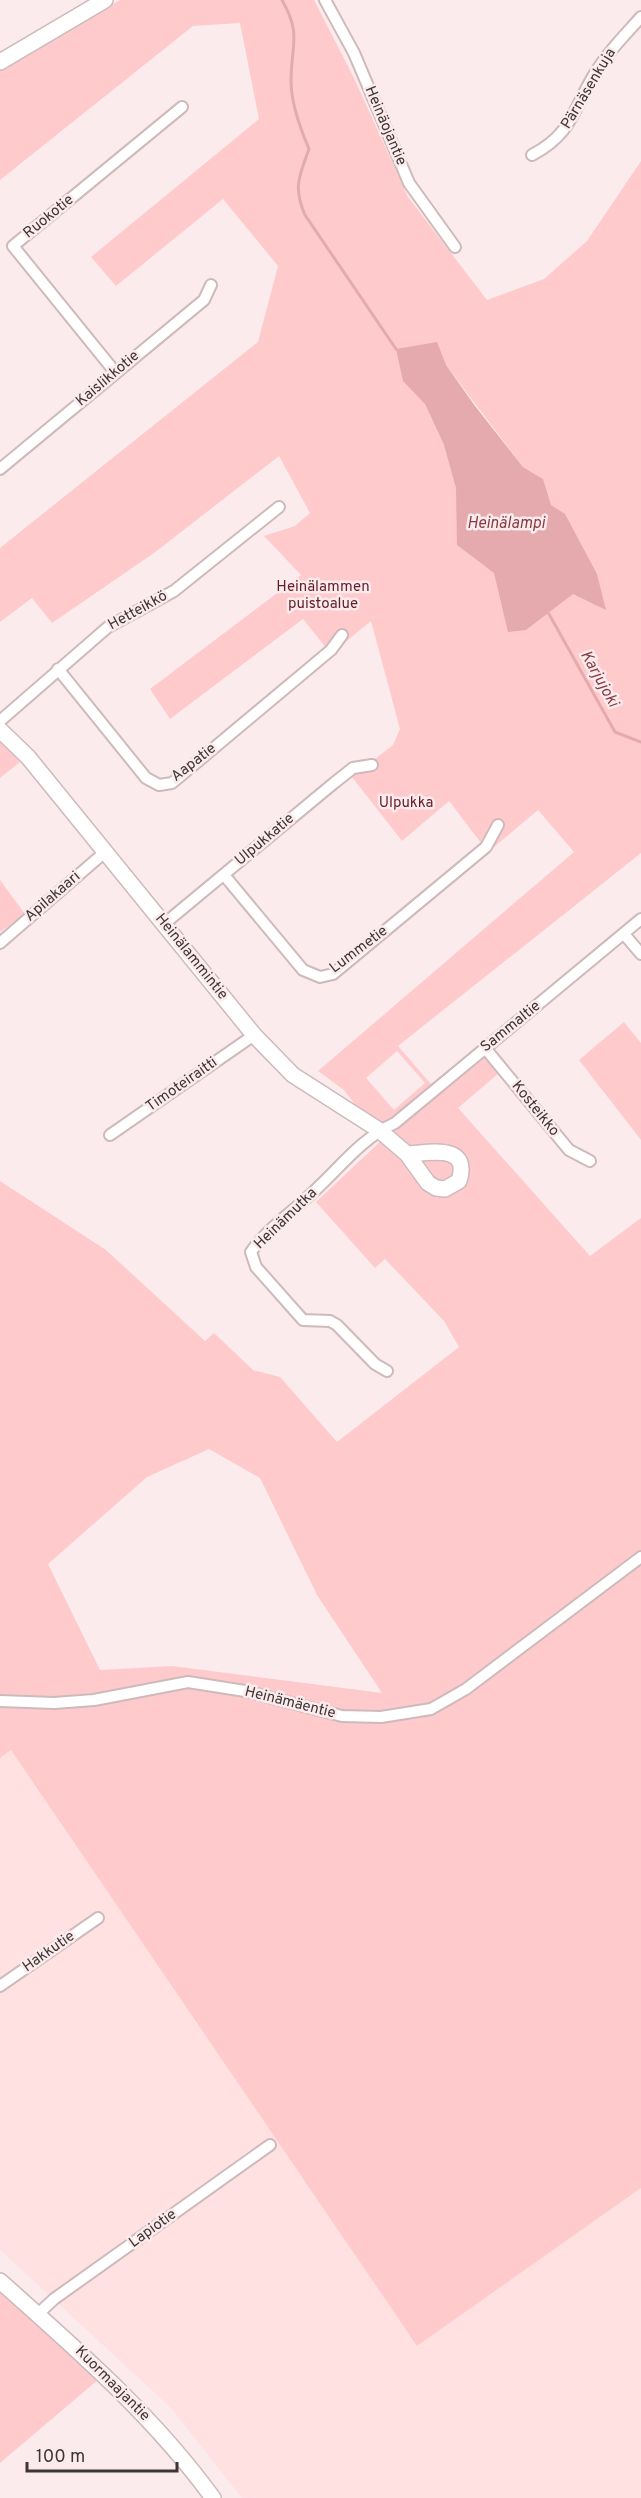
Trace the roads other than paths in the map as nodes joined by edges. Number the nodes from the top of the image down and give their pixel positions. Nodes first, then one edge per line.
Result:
1 (105, 0) edge
2 (325, 0) edge
3 (641, 17) edge
4 (0, 62) edge
5 (182, 107) dead end
6 (532, 155) dead end
7 (455, 247) dead end
8 (211, 285) dead end
9 (116, 372) junction
10 (0, 469) edge
11 (279, 507) dead end
12 (342, 635) dead end
13 (57, 669) junction
14 (0, 721) edge
15 (0, 730) edge
16 (372, 765) dead end
17 (498, 825) dead end
18 (105, 852) junction
19 (224, 874) junction
20 (641, 919) edge
21 (164, 924) junction
22 (624, 934) junction
23 (0, 943) edge
24 (641, 954) edge
25 (254, 1035) junction
26 (485, 1048) junction
27 (379, 1130) junction
28 (110, 1135) dead end
29 (407, 1154) dead end
30 (590, 1161) dead end
31 (387, 1371) dead end
32 (641, 1557) edge
33 (0, 1701) edge
34 (98, 1918) dead end
35 (0, 1986) edge
36 (270, 2145) dead end
37 (0, 2281) edge
38 (38, 2314) junction
39 (213, 2498) edge

1 - 4 street
2 - 7 street, Heinäojantie
3 - 6 street, Pärnäsenkuja
5 - 9 street, Ruokotie
8 - 9 street, Kaislikkotie
9 - 10 street, Kaislikkotie
11 - 13 street, Hetteikkö
12 - 13 street, Aapatie
13 - 14 street, Hetteikkö
15 - 18 street, Heinälammintie
16 - 19 street, Ulpukkatie
17 - 19 street, Lummetie
18 - 21 street, Heinälammintie
18 - 23 street, Apilakaari
19 - 21 street, Ulpukkatie
20 - 22 street, Sammaltie
21 - 25 street, Heinälammintie
22 - 24 street
22 - 26 street, Sammaltie
25 - 27 street, Heinälammintie
25 - 28 street, Timoteiraitti
26 - 27 street, Sammaltie
26 - 30 street, Kosteikko
27 - 29 street, Heinälammintie
27 - 31 street, Heinämutka
32 - 33 street, Heinämäentie
34 - 35 street, Hakkutie
36 - 38 street, Lapiotie
37 - 38 street, Kuormaajantie
38 - 39 street, Kuormaajantie

